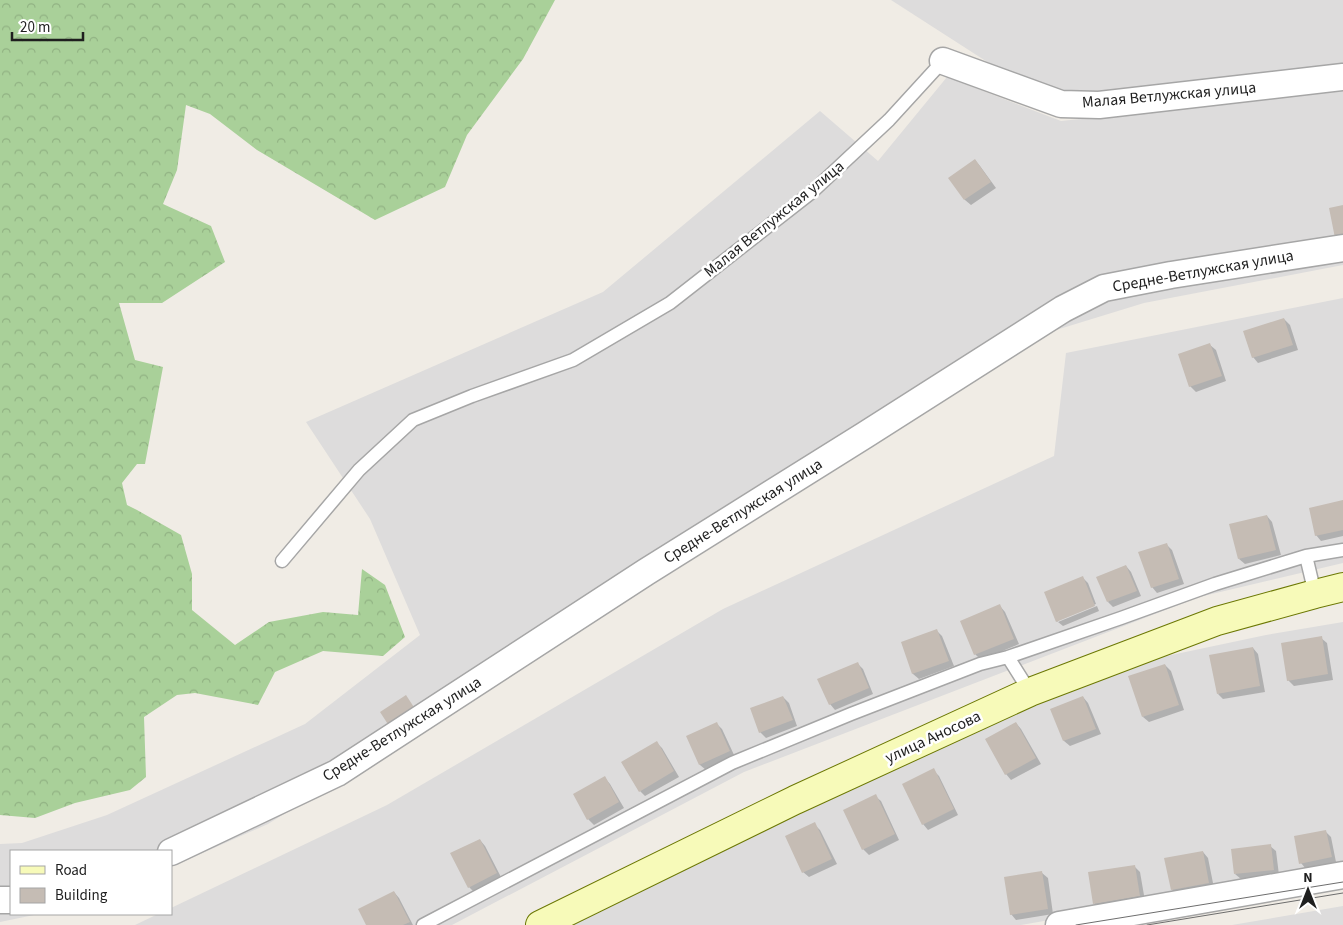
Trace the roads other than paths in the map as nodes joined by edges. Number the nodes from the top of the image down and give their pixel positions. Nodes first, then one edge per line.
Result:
1 (943, 62) joint
2 (1343, 77) edge
3 (1343, 248) edge
4 (1343, 550) edge
5 (1306, 556) junction
6 (282, 561) dead end
7 (1343, 587) edge
8 (1315, 594) junction
9 (1008, 657) junction
10 (1030, 692) junction
11 (172, 852) edge
12 (1343, 875) edge
13 (423, 925) edge
14 (540, 925) edge
15 (1060, 925) edge

1 - 2 street, Малая Ветлужская улица
1 - 6 lane, Малая Ветлужская улица
3 - 11 street, Средне-Ветлужская улица
4 - 5 lane
5 - 8 lane
5 - 9 lane
7 - 8 main road, улица Аносова
8 - 10 main road, улица Аносова
9 - 10 lane
9 - 13 lane
10 - 14 main road, улица Аносова
12 - 15 street

